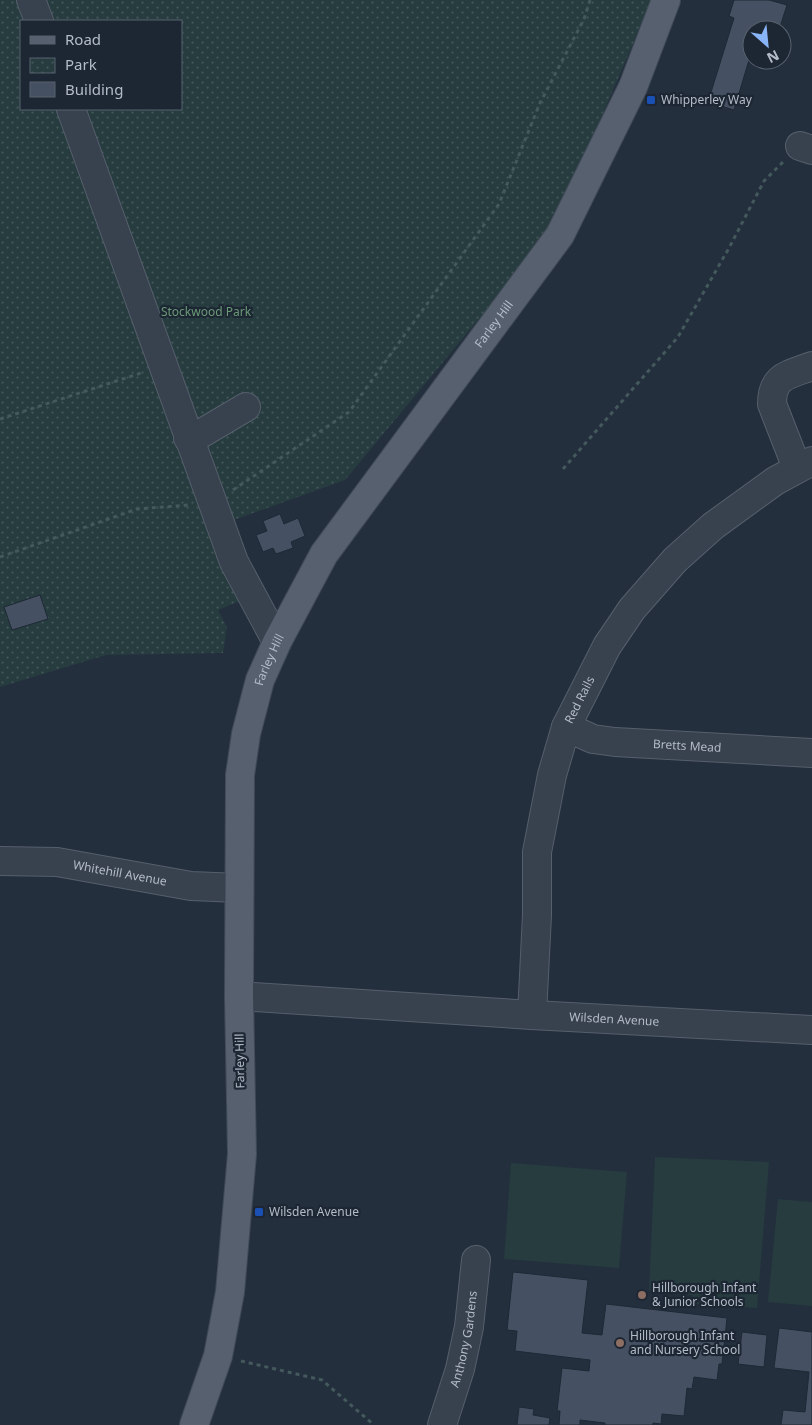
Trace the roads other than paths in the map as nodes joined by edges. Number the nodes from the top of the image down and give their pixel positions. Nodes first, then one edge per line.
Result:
1 (31, 0) edge
2 (666, 0) edge
3 (39, 20) edge
4 (71, 110) edge
5 (812, 366) edge
6 (246, 408) dead end
7 (188, 438) junction
8 (805, 464) edge
9 (277, 642) junction
10 (566, 727) junction
11 (812, 753) edge
12 (0, 861) edge
13 (239, 888) junction
14 (238, 996) junction
15 (532, 1014) junction
16 (812, 1030) edge
17 (476, 1260) dead end
18 (443, 1422) edge
19 (194, 1425) edge

1 - 3 street
2 - 9 main road, Farley Hill
4 - 7 street
5 - 8 street, Red Rails
6 - 7 street
7 - 9 street
8 - 10 street, Red Rails
9 - 13 main road, Farley Hill
10 - 11 street, Bretts Mead
10 - 15 street, Red Rails
12 - 13 street, Whitehill Avenue
13 - 14 main road, Farley Hill
14 - 15 street, Wilsden Avenue
14 - 19 main road, Farley Hill
15 - 16 street, Wilsden Avenue
17 - 18 street, Anthony Gardens

